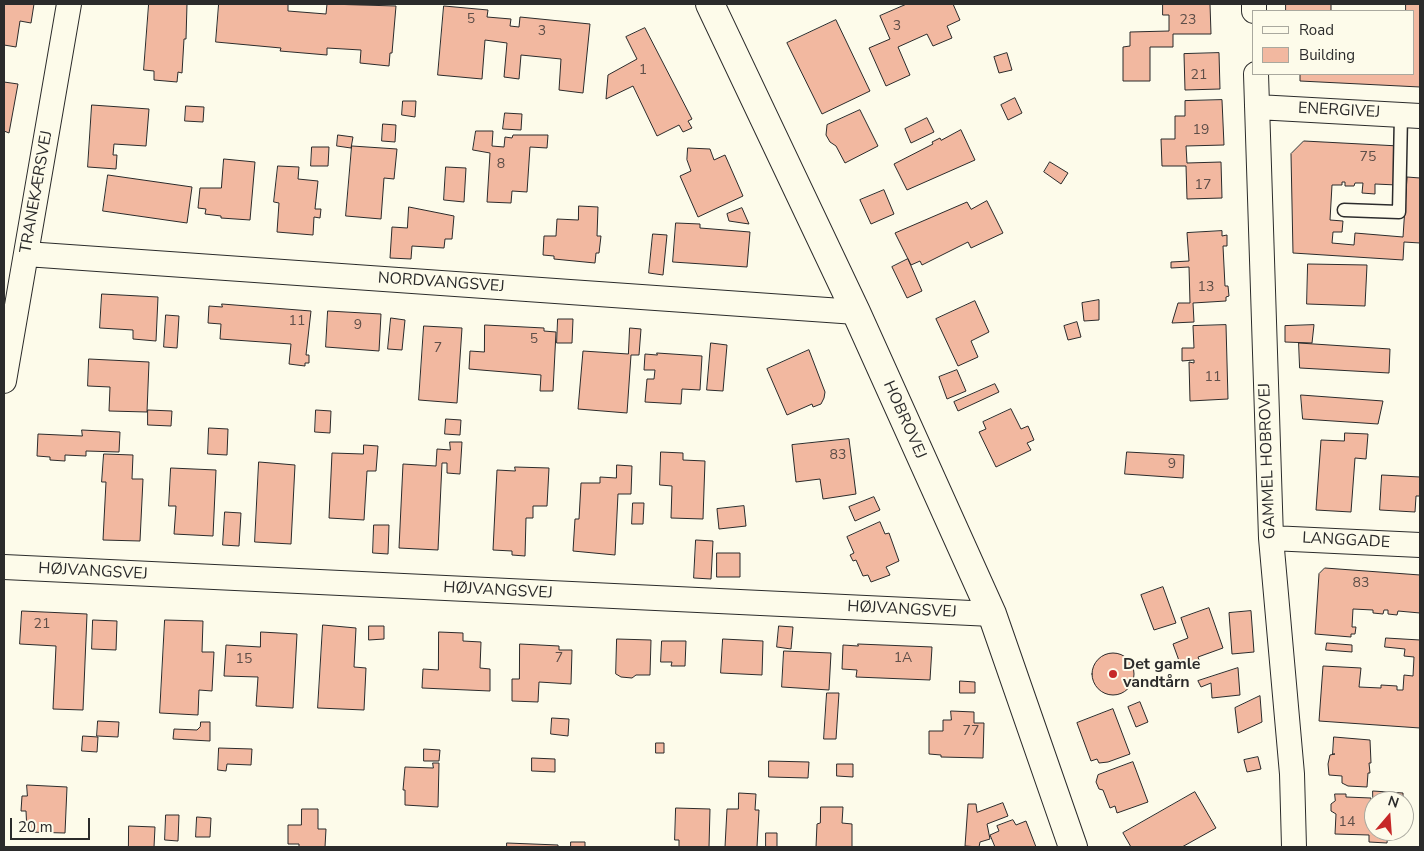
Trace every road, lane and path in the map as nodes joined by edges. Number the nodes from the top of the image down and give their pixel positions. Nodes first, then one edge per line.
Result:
1 (69, 4) edge
2 (711, 4) edge
3 (1256, 75) edge
4 (1257, 107) junction
5 (1411, 115) edge
6 (1344, 210) dead end
7 (26, 254) junction
8 (856, 312) junction
9 (4, 381) edge
10 (1271, 538) junction
11 (1420, 546) edge
12 (4, 568) edge
13 (992, 614) junction
14 (1073, 847) edge
15 (1294, 847) edge

1 - 7 street, TRANEKÆRSVEJ
2 - 8 street, HOBROVEJ
3 - 4 street, GAMMEL HOBROVEJ
4 - 5 street, ENERGIVEJ
4 - 10 street, GAMMEL HOBROVEJ
5 - 6 lane
7 - 8 street, NORDVANGSVEJ
7 - 9 street, TRANEKÆRSVEJ
8 - 13 street, HOBROVEJ
10 - 11 street, LANGGADE
10 - 15 street, GAMMEL HOBROVEJ
12 - 13 street, HØJVANGSVEJ
13 - 14 street, HOBROVEJ

